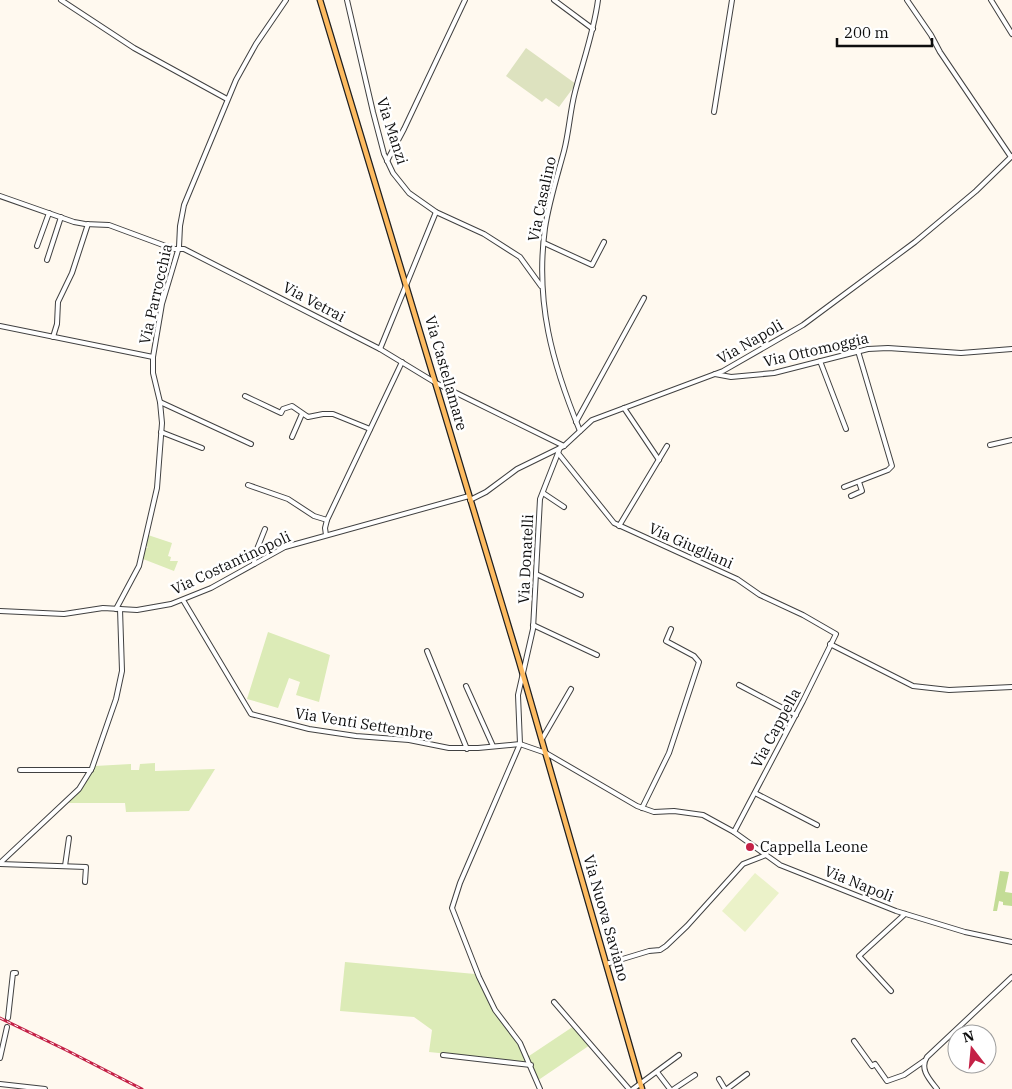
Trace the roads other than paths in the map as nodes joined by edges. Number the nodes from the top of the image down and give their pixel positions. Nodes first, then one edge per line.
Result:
1 (61, 0) edge
2 (286, 0) edge
3 (320, 0) edge
4 (347, 0) edge
5 (465, 0) edge
6 (554, 0) edge
7 (598, 0) edge
8 (732, 0) edge
9 (907, 0) edge
10 (991, 0) edge
11 (593, 29) junction
12 (1012, 34) edge
13 (227, 98) junction
14 (714, 112) dead end
15 (1011, 157) edge
16 (387, 161) junction
17 (0, 196) edge
18 (436, 212) junction
19 (49, 213) junction
20 (61, 217) junction
21 (88, 224) junction
22 (604, 242) dead end
23 (544, 243) junction
24 (37, 246) dead end
25 (179, 248) junction
26 (47, 260) dead end
27 (407, 284) junction
28 (541, 286) junction
29 (644, 298) dead end
30 (0, 326) edge
31 (53, 337) junction
32 (380, 349) junction
33 (1012, 349) edge
34 (858, 351) junction
35 (153, 357) junction
36 (820, 361) junction
37 (402, 362) junction
38 (715, 374) junction
39 (436, 383) junction
40 (245, 396) dead end
41 (160, 402) junction
42 (624, 408) junction
43 (302, 414) junction
44 (576, 422) junction
45 (370, 429) junction
46 (846, 429) dead end
47 (580, 431) junction
48 (162, 432) junction
49 (292, 437) dead end
50 (1012, 440) edge
51 (251, 444) dead end
52 (990, 445) dead end
53 (667, 446) dead end
54 (562, 447) junction
55 (202, 448) dead end
56 (558, 453) junction
57 (659, 460) junction
58 (859, 482) junction
59 (248, 486) dead end
60 (844, 487) dead end
61 (543, 493) junction
62 (851, 496) dead end
63 (470, 498) junction
64 (564, 506) dead end
65 (328, 520) junction
66 (619, 526) junction
67 (265, 529) dead end
68 (326, 536) junction
69 (254, 564) junction
70 (536, 574) junction
71 (581, 595) dead end
72 (183, 600) junction
73 (118, 609) junction
74 (0, 610) edge
75 (533, 625) junction
76 (670, 629) dead end
77 (836, 634) joint
78 (830, 644) junction
79 (427, 651) dead end
80 (597, 655) dead end
81 (522, 673) junction
82 (739, 685) dead end
83 (466, 686) dead end
84 (1012, 687) edge
85 (571, 689) dead end
86 (796, 715) junction
87 (542, 739) junction
88 (520, 744) junction
89 (492, 746) junction
90 (467, 749) junction
91 (546, 753) junction
92 (20, 770) dead end
93 (91, 770) junction
94 (755, 793) junction
95 (642, 808) junction
96 (817, 825) dead end
97 (734, 832) junction
98 (69, 838) dead end
99 (766, 855) junction
100 (0, 863) edge
101 (65, 866) junction
102 (85, 882) dead end
103 (905, 914) junction
104 (1012, 942) edge
105 (606, 964) junction
106 (16, 973) dead end
107 (1012, 977) edge
108 (891, 991) dead end
109 (554, 1002) dead end
110 (8, 1018) dead end
111 (7, 1026) dead end
112 (854, 1041) dead end
113 (443, 1055) dead end
114 (679, 1055) dead end
115 (0, 1058) edge
116 (924, 1062) junction
117 (531, 1065) junction
118 (657, 1072) junction
119 (747, 1074) dead end
120 (695, 1075) dead end
121 (719, 1078) dead end
122 (0, 1084) edge
123 (642, 1086) edge
124 (45, 1089) edge
125 (540, 1089) edge
126 (631, 1089) edge
127 (670, 1089) edge
128 (674, 1089) edge
129 (726, 1089) edge
130 (937, 1089) edge

1 - 13 street
2 - 13 street, Via Parrocchia
3 - 27 main road, Via Castellamare
4 - 16 street, Via Manzi
5 - 16 street
6 - 11 street
7 - 11 street, Via Casalino
8 - 14 street
9 - 15 street
10 - 12 street
11 - 23 street, Via Casalino
13 - 25 street, Via Parrocchia
15 - 38 street, Via Napoli
16 - 18 street, Via Manzi
17 - 19 street, Via Vetrai
18 - 27 street
18 - 28 street, Via Manzi
19 - 20 street, Via Vetrai
19 - 24 street
20 - 21 street, Via Vetrai
20 - 26 street
21 - 25 street, Via Vetrai
21 - 31 street
22 - 23 street
23 - 28 street, Via Casalino
25 - 32 street, Via Vetrai
25 - 35 street, Via Parrocchia
27 - 32 street
27 - 39 main road, Via Castellamare
28 - 44 street, Via Casalino
29 - 44 street
30 - 31 street
31 - 35 street
32 - 37 street, Via Vetrai
33 - 34 street, Via Ottomoggia
34 - 36 street, Via Ottomoggia
34 - 58 street
35 - 41 street, Via Parrocchia
36 - 38 street, Via Ottomoggia
36 - 46 street
37 - 39 street, Via Vetrai
37 - 45 street
38 - 42 street, Via Napoli
39 - 54 street, Via Vetrai
39 - 63 main road, Via Castellamare
40 - 43 street
41 - 48 street, Via Parrocchia
41 - 51 street
42 - 47 street, Via Napoli
42 - 57 street
43 - 45 street
43 - 49 street
44 - 47 street, Via Casalino
45 - 65 street
47 - 54 street, Via Napoli
48 - 55 street
48 - 73 street, Via Parrocchia
50 - 52 street
53 - 57 street
54 - 56 street, Via Donatelli
54 - 63 street, Via Napoli
56 - 61 street, Via Donatelli
56 - 66 street, Via Giugliani
57 - 66 street
58 - 60 street
58 - 62 street
59 - 65 street
61 - 64 street
61 - 70 street, Via Donatelli
63 - 68 street, Via Costantinopoli
63 - 81 main road, Via Castellamare
65 - 68 street
66 - 77 street, Via Giugliani
67 - 69 street
68 - 69 street, Via Costantinopoli
69 - 72 street, Via Costantinopoli
70 - 71 street
70 - 75 street, Via Donatelli
72 - 73 street, Via Costantinopoli
72 - 90 street, Via Venti Settembre
73 - 74 street, Via Costantinopoli
73 - 93 street
75 - 80 street
75 - 81 street, Via Donatelli
76 - 95 street
77 - 78 street, Via Cappella
78 - 84 street
78 - 86 street, Via Cappella
79 - 90 street
81 - 87 main road, Via Castellamare
81 - 88 street, Via Donatelli
82 - 86 street
83 - 89 street
85 - 87 street
86 - 94 street, Via Cappella
87 - 91 main road, Via Castellamare
88 - 89 street, Via Venti Settembre
88 - 91 street, Via Venti Settembre
88 - 117 street
89 - 90 street, Via Venti Settembre
91 - 95 street, Via Napoli
91 - 105 main road, Via Nuova Saviano
92 - 93 street
93 - 100 street
94 - 96 street
94 - 97 street, Via Cappella
95 - 97 street, Via Napoli
97 - 99 street, Via Napoli
98 - 101 street
99 - 103 street, Via Napoli
99 - 105 street
100 - 101 street
101 - 102 street
103 - 104 street, Via Napoli
103 - 108 street
105 - 123 main road, Via Nuova Saviano
106 - 110 street
107 - 116 street
109 - 126 street
111 - 115 street
112 - 116 street
113 - 117 street
114 - 118 street
116 - 130 street
117 - 125 street
118 - 123 street
118 - 127 street
119 - 129 street
120 - 128 street
121 - 129 street
122 - 124 street
123 - 126 street

